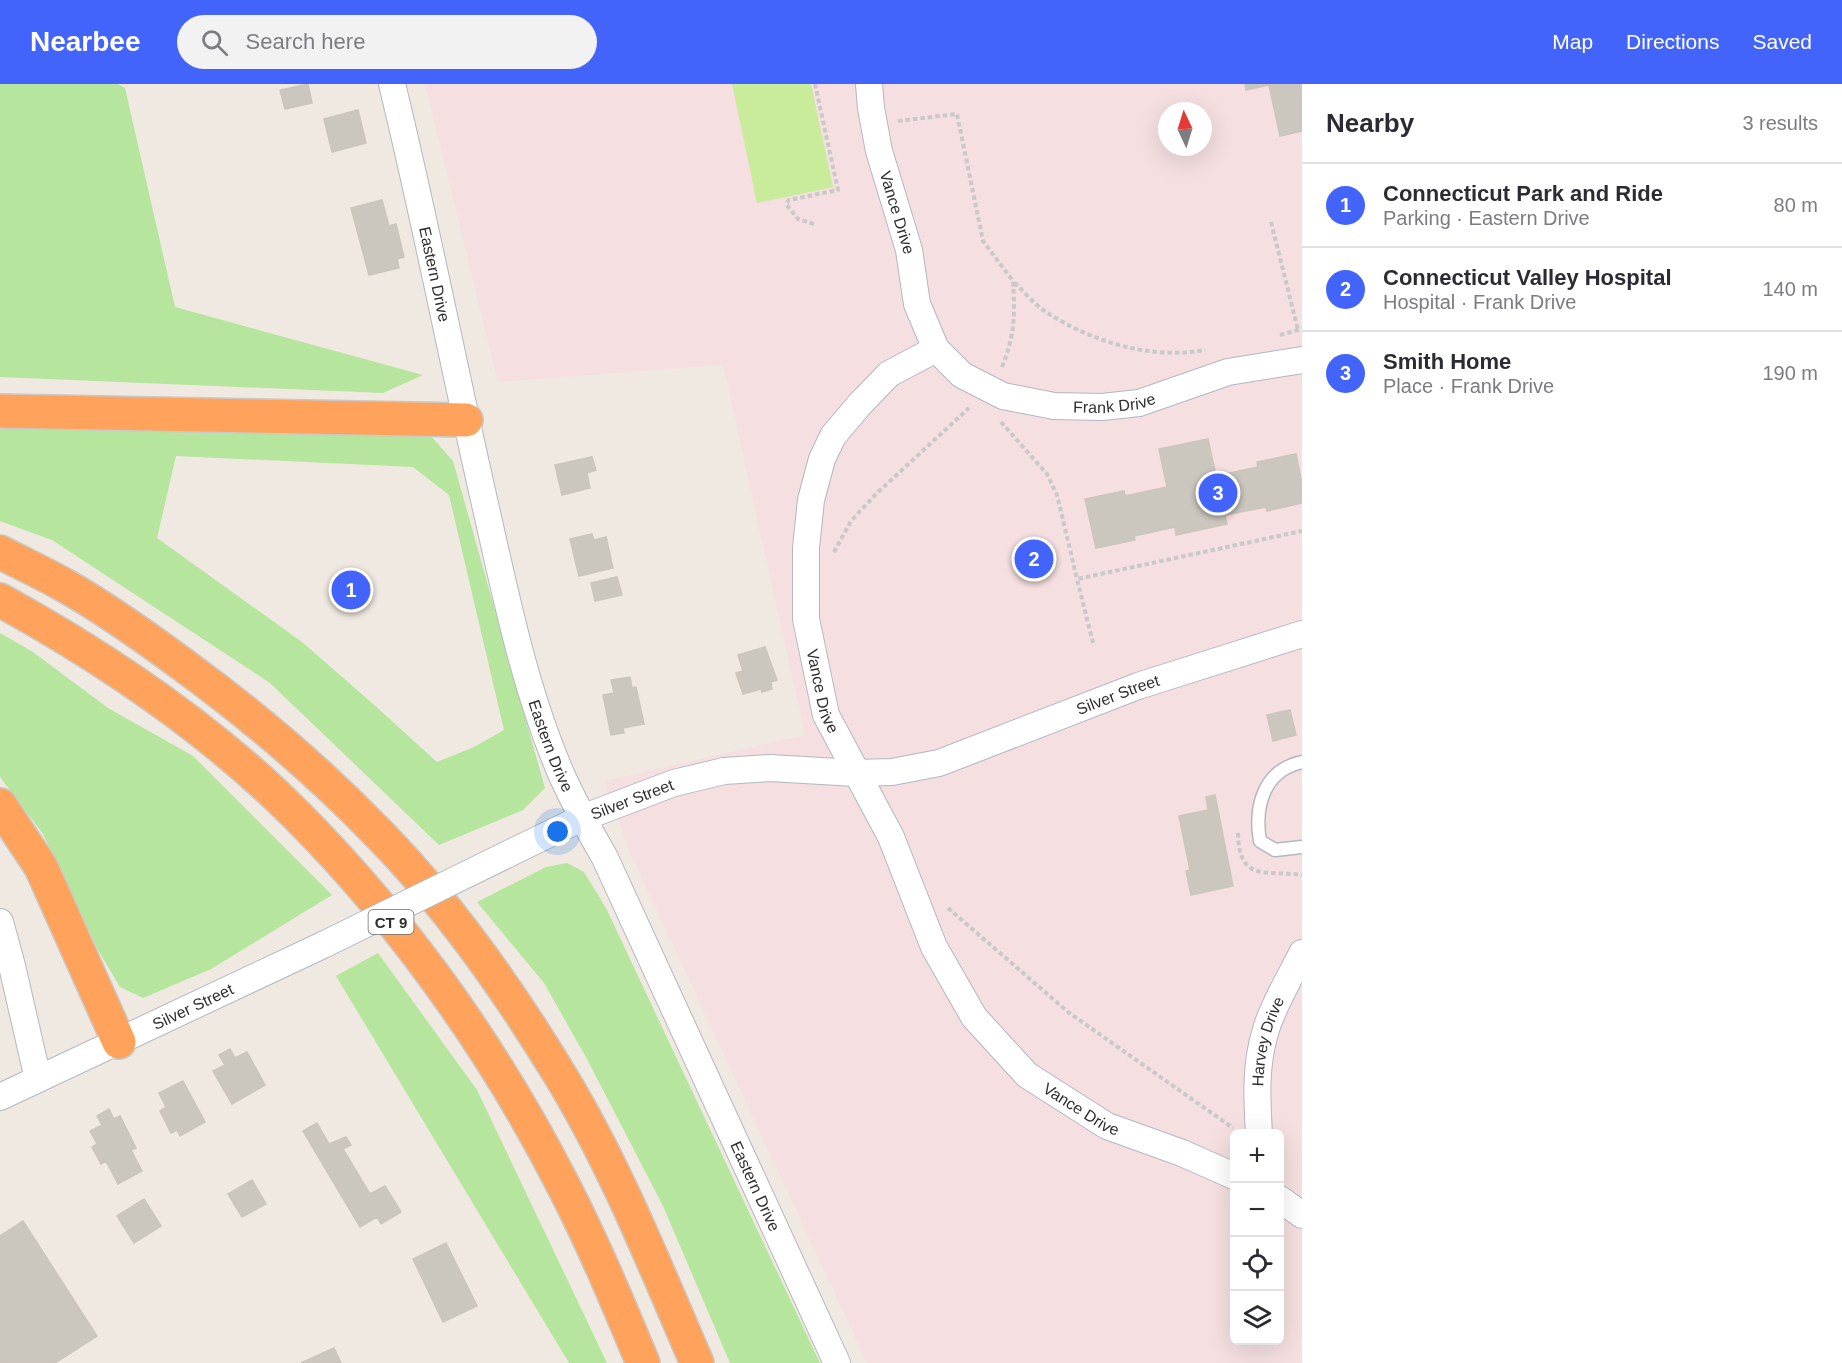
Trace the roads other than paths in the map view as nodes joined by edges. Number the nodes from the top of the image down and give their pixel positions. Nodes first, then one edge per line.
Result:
1 (392, 84) edge
2 (869, 84) edge
3 (936, 349) junction
4 (1302, 360) edge
5 (0, 411) edge
6 (466, 420) junction
7 (0, 552) edge
8 (0, 600) edge
9 (1302, 634) edge
10 (1302, 762) edge
11 (856, 773) junction
12 (0, 805) edge
13 (582, 818) junction
14 (1302, 847) edge
15 (0, 922) edge
16 (1302, 953) edge
17 (119, 1042) junction
18 (38, 1079) junction
19 (0, 1097) edge
20 (1249, 1129) edge
21 (1230, 1174) edge
22 (1284, 1202) edge
23 (1302, 1215) edge
24 (643, 1363) edge
25 (697, 1363) edge
26 (837, 1363) edge

1 - 6 street, Eastern Drive
2 - 3 street, Vance Drive
3 - 4 street, Frank Drive
3 - 11 street, Vance Drive
5 - 6 highway
6 - 13 street, Eastern Drive
7 - 25 highway, CT 9
8 - 24 highway, CT 9
9 - 11 street, Silver Street
10 - 14 lane
11 - 13 street, Silver Street
11 - 21 street, Vance Drive
12 - 17 highway
13 - 17 street, Silver Street, bridge
13 - 26 street, Eastern Drive
15 - 18 street
16 - 20 street, Harvey Drive
17 - 18 street, Silver Street
18 - 19 street, Silver Street
22 - 23 street

